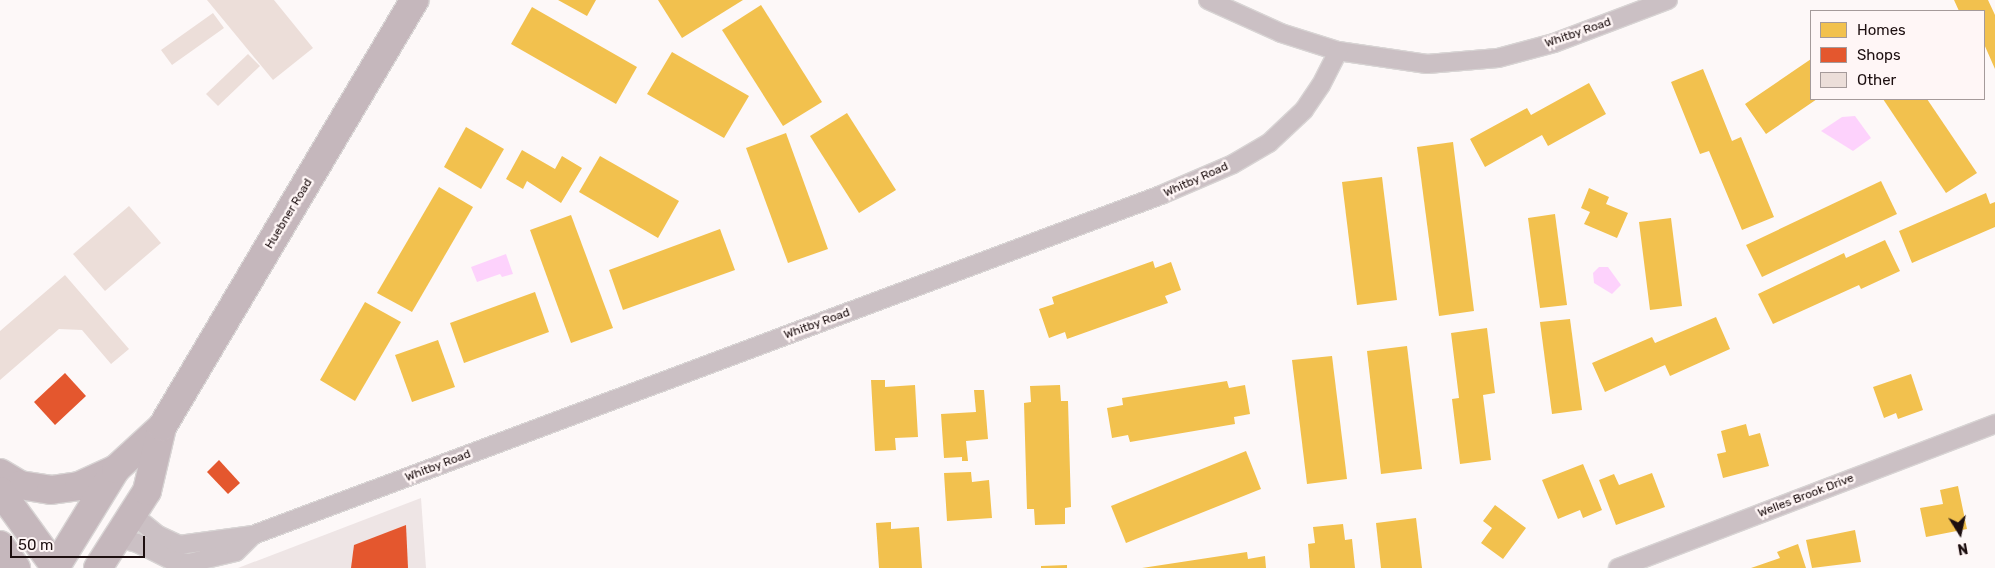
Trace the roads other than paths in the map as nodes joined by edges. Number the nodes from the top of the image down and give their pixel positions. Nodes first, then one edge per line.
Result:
1 (415, 0) edge
2 (1208, 0) edge
3 (1667, 0) edge
4 (1338, 51) junction
5 (1995, 424) edge
6 (162, 427) junction
7 (116, 469) junction
8 (0, 473) edge
9 (0, 491) edge
10 (132, 514) junction
11 (253, 535) junction
12 (117, 538) junction
13 (0, 545) edge
14 (16, 568) edge
15 (55, 568) edge
16 (98, 568) edge
17 (1618, 568) edge

1 - 6 main road, Huebner Road
2 - 4 street, Whitby Road
3 - 4 street, Whitby Road
4 - 11 street, Whitby Road
5 - 17 street, Welles Brook Drive
6 - 7 main road, Huebner Road
6 - 10 main road, Huebner Road
7 - 8 main road
7 - 15 main road, Huebner Road
9 - 15 main road
10 - 11 street, Whitby Road
10 - 12 main road, Huebner Road
11 - 12 street, Whitby Road
12 - 16 main road, Huebner Road
13 - 14 main road

